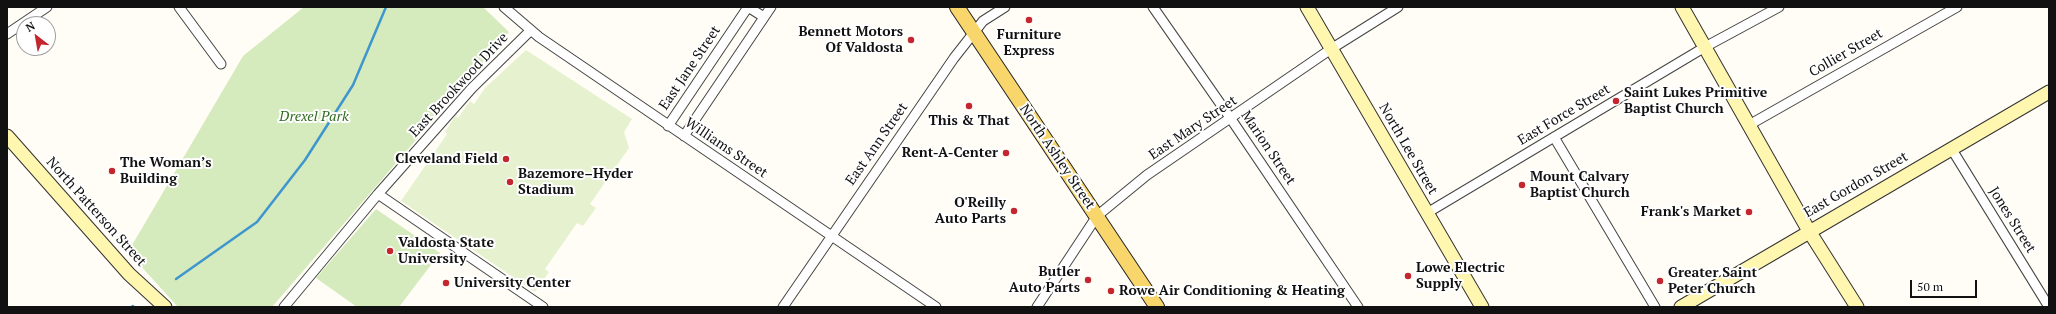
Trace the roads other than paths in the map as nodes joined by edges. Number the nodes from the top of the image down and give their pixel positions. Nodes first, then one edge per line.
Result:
1 (47, 7) edge
2 (179, 7) edge
3 (504, 7) edge
4 (748, 7) edge
5 (771, 7) edge
6 (957, 7) edge
7 (1005, 7) edge
8 (1153, 7) edge
9 (1307, 7) edge
10 (1398, 7) edge
11 (1682, 7) edge
12 (1779, 7) edge
13 (1957, 7) edge
14 (764, 17) junction
15 (531, 30) junction
16 (974, 32) junction
17 (7, 34) edge
18 (1705, 47) junction
19 (1331, 49) junction
20 (221, 64) dead end
21 (2049, 92) edge
22 (1231, 118) junction
23 (1749, 125) junction
24 (668, 126) junction
25 (7, 136) edge
26 (684, 136) junction
27 (1554, 137) junction
28 (1951, 148) junction
29 (378, 194) junction
30 (1427, 213) junction
31 (1097, 216) junction
32 (1809, 231) junction
33 (831, 235) junction
34 (165, 307) edge
35 (284, 307) edge
36 (543, 307) edge
37 (783, 307) edge
38 (936, 307) edge
39 (1037, 307) edge
40 (1157, 307) edge
41 (1357, 307) edge
42 (1482, 307) edge
43 (1655, 307) edge
44 (1681, 307) edge
45 (1857, 307) edge
46 (2049, 307) edge

1 - 17 street
2 - 20 street
3 - 15 street, Williams Street
4 - 14 street
4 - 24 street, East Jane Street
5 - 14 street
6 - 16 main road, North Ashley Street
7 - 16 street, East Ann Street
8 - 22 street, Marion Street
9 - 19 street, North Lee Street
10 - 19 street, East Mary Street
11 - 18 street
12 - 18 street, East Force Street
13 - 23 street, Collier Street
14 - 26 street
15 - 24 street, Williams Street
15 - 29 street, East Brookwood Drive
16 - 31 main road, North Ashley Street
16 - 33 street, East Ann Street
18 - 23 street
18 - 27 street, East Force Street
19 - 22 street, East Mary Street
19 - 30 street, North Lee Street
21 - 28 street, East Gordon Street
22 - 31 street, East Mary Street
22 - 41 street, Marion Street
23 - 32 street
24 - 26 street, Williams Street
25 - 34 street, North Patterson Street
26 - 33 street, Williams Street
27 - 30 street, East Force Street
27 - 43 street
28 - 32 street, East Gordon Street
28 - 46 street, Jones Street
29 - 35 street, East Brookwood Drive
29 - 36 street
30 - 42 street, North Lee Street
31 - 39 street, East Mary Street
31 - 40 main road, North Ashley Street
32 - 44 street, East Gordon Street
32 - 45 street
33 - 37 street, East Ann Street
33 - 38 street, Williams Street

